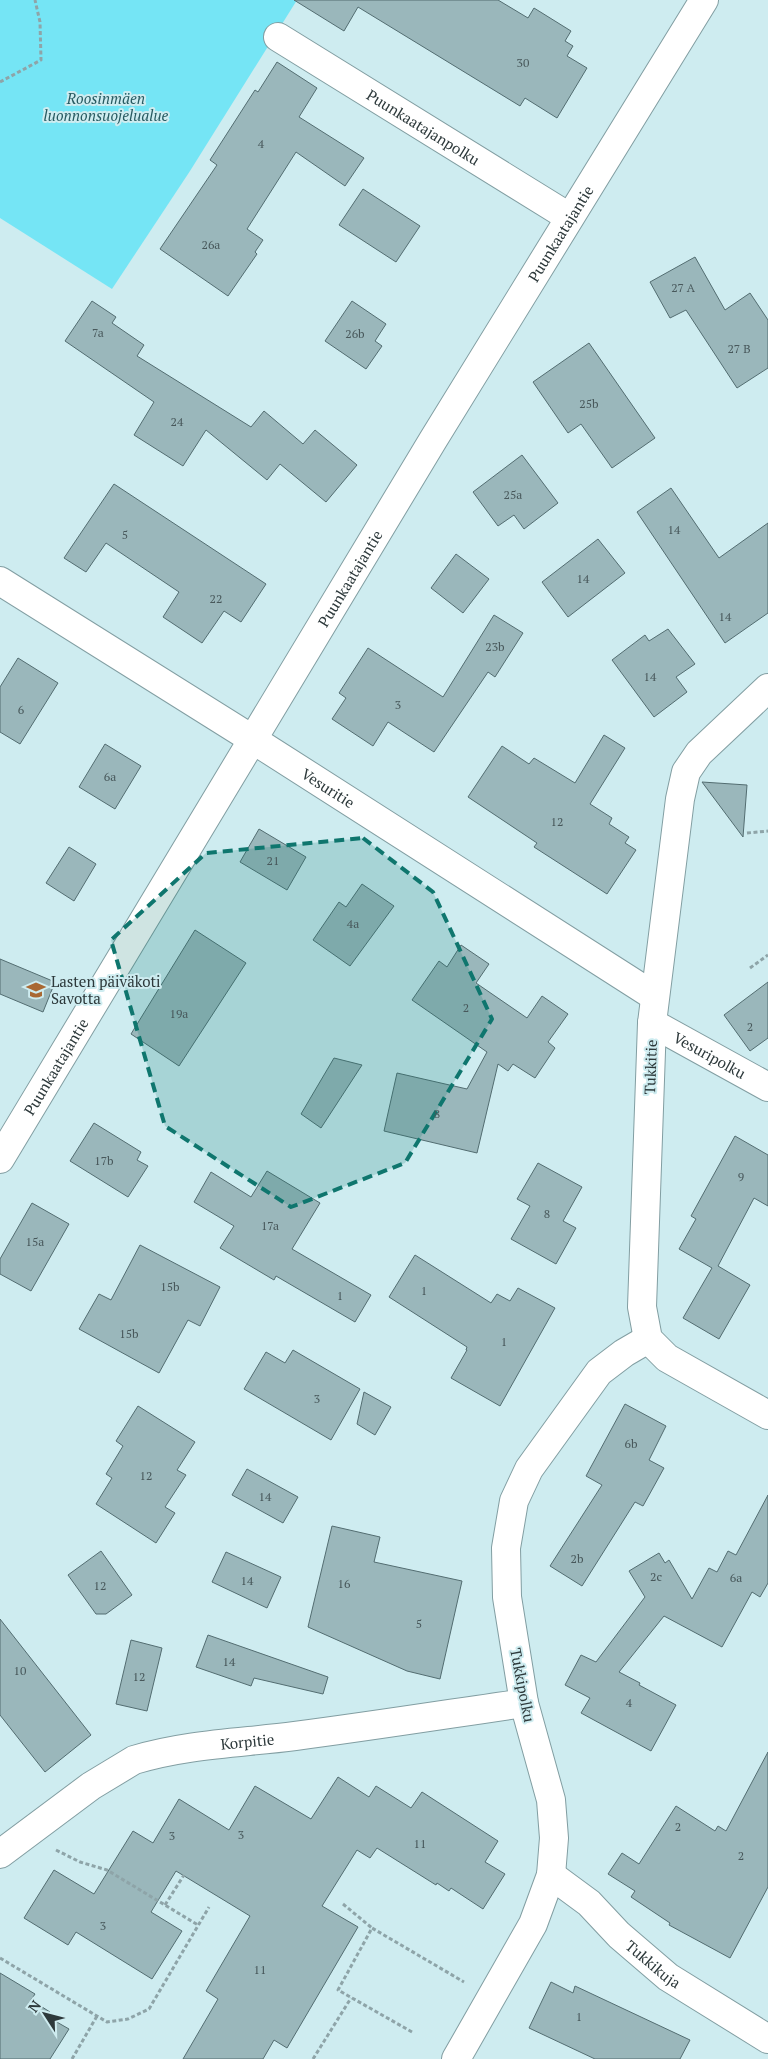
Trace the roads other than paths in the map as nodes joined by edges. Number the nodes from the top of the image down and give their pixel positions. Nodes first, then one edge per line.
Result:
1 (704, 0) edge
2 (278, 37) dead end
3 (569, 217) junction
4 (0, 581) edge
5 (768, 688) edge
6 (252, 739) junction
7 (654, 996) junction
8 (652, 1023) junction
9 (768, 1087) edge
10 (0, 1160) edge
11 (648, 1338) junction
12 (768, 1415) edge
13 (524, 1703) junction
14 (0, 1854) edge
15 (551, 1875) junction
16 (768, 2039) edge
17 (456, 2059) edge

1 - 3 street, Puunkaatajantie
2 - 3 street, Puunkaatajanpolku
3 - 6 street, Puunkaatajantie
4 - 6 street, Vesuritie
5 - 7 street, Tukkitie
6 - 7 street, Vesuritie
6 - 10 street, Puunkaatajantie
7 - 8 street, Tukkitie
8 - 9 street, Vesuripolku
8 - 11 street, Tukkitie
11 - 12 street
11 - 13 street, Tukkipolku
13 - 14 street, Korpitie
13 - 15 street, Tukkipolku
15 - 16 street, Tukkikuja
15 - 17 street, Tukkipolku

